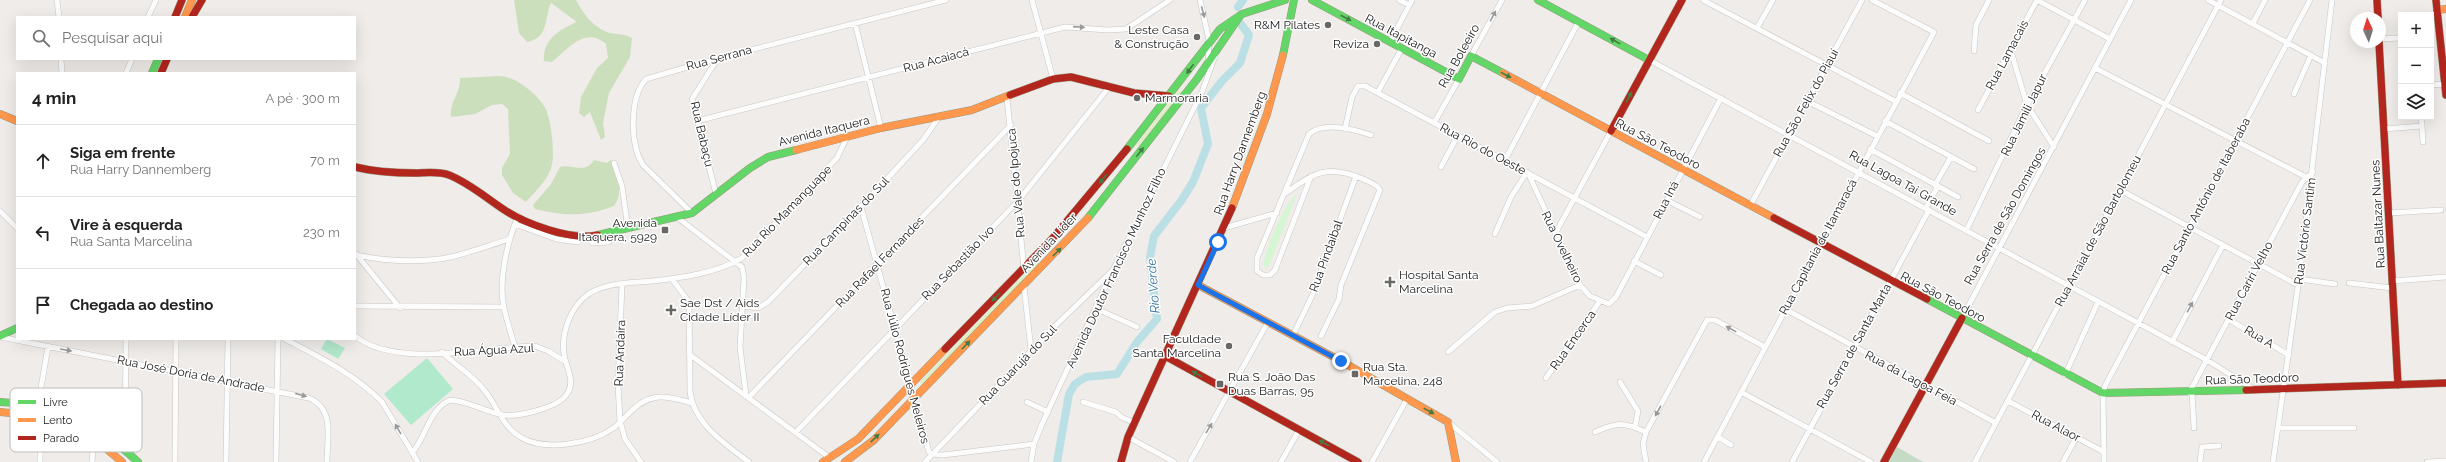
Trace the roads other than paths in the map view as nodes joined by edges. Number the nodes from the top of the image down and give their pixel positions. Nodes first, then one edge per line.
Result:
1 (57, 0) edge
2 (156, 0) edge
3 (182, 0) edge
4 (192, 0) edge
5 (202, 0) edge
6 (946, 0) edge
7 (1032, 0) edge
8 (1170, 0) edge
9 (1200, 0) edge
10 (1285, 0) edge
11 (1294, 0) edge
12 (1312, 0) edge
13 (1400, 0) edge
14 (1502, 0) edge
15 (1538, 0) edge
16 (1682, 0) edge
17 (1703, 0) edge
18 (1773, 0) edge
19 (1862, 0) edge
20 (1872, 0) edge
21 (1989, 0) edge
22 (2037, 0) edge
23 (2084, 0) edge
24 (2131, 0) edge
25 (2208, 0) edge
26 (2221, 0) edge
27 (2265, 0) edge
28 (2310, 0) edge
29 (2332, 0) edge
30 (2377, 0) edge
31 (2436, 0) edge
32 (1322, 2) edge
33 (1410, 3) edge
34 (2218, 6) junction
35 (2446, 9) edge
36 (2437, 10) junction
37 (2378, 12) edge
38 (1242, 14) junction
39 (58, 16) edge
40 (148, 16) edge
41 (175, 16) edge
42 (185, 16) edge
43 (193, 16) edge
44 (2074, 19) junction
45 (1578, 21) junction
46 (855, 23) junction
47 (2253, 23) junction
48 (2439, 27) junction
49 (1758, 28) junction
50 (2434, 28) edge
51 (1040, 33) junction
52 (1211, 38) junction
53 (2386, 38) edge
54 (2398, 38) edge
55 (2110, 39) junction
56 (2440, 39) junction
57 (1390, 42) junction
58 (2288, 42) junction
59 (2446, 47) edge
60 (1218, 48) junction
61 (1402, 48) junction
62 (2010, 48) junction
63 (2379, 48) edge
64 (1974, 51) dead end
65 (1471, 56) junction
66 (2311, 56) junction
67 (718, 58) junction
68 (61, 60) edge
69 (132, 60) edge
70 (158, 60) edge
71 (167, 60) edge
72 (1649, 60) junction
73 (1208, 62) junction
74 (2325, 63) junction
75 (1827, 65) junction
76 (2095, 68) junction
77 (62, 72) edge
78 (126, 72) edge
79 (152, 72) edge
80 (161, 72) edge
81 (1208, 77) junction
82 (868, 78) junction
83 (1053, 79) junction
84 (1459, 79) junction
85 (2445, 84) junction
86 (2434, 85) edge
87 (1110, 86) junction
88 (1378, 92) junction
89 (1900, 93) junction
90 (1541, 94) junction
91 (2294, 94) dead end
92 (2446, 95) edge
93 (1169, 96) junction
94 (1007, 98) junction
95 (1721, 98) junction
96 (1807, 101) junction
97 (1895, 101) junction
98 (2027, 104) junction
99 (2165, 106) junction
100 (1978, 110) dead end
101 (0, 114) edge
102 (939, 117) junction
103 (2421, 120) edge
104 (16, 121) edge
105 (697, 121) junction
106 (1885, 121) junction
107 (1434, 123) junction
108 (1011, 125) junction
109 (2422, 126) junction
110 (881, 128) junction
111 (1345, 129) junction
112 (2384, 129) junction
113 (1611, 131) junction
114 (1789, 134) junction
115 (1371, 135) dead end
116 (1458, 135) junction
117 (1876, 136) junction
118 (847, 137) junction
119 (1989, 141) dead end
120 (2235, 142) junction
121 (2423, 142) dead end
122 (2054, 147) junction
123 (1870, 149) junction
124 (1951, 157) junction
125 (1505, 160) junction
126 (614, 163) dead end
127 (356, 167) edge
128 (1441, 167) dead end
129 (1682, 169) junction
130 (1974, 169) dead end
131 (1859, 170) junction
132 (1527, 172) junction
133 (2313, 172) junction
134 (1310, 176) junction
135 (1356, 176) junction
136 (2306, 177) junction
137 (1937, 185) junction
138 (2120, 190) junction
139 (1285, 193) junction
140 (716, 194) junction
141 (1958, 197) dead end
142 (1575, 198) junction
143 (1666, 200) junction
144 (1018, 201) junction
145 (1750, 206) junction
146 (861, 207) junction
147 (1927, 210) junction
148 (2441, 210) dead end
149 (0, 211) edge
150 (692, 213) junction
151 (1277, 213) junction
152 (2389, 213) junction
153 (1700, 217) dead end
154 (678, 218) junction
155 (516, 220) junction
156 (16, 227) edge
157 (2189, 227) junction
158 (1224, 228) junction
159 (628, 229) junction
160 (1966, 231) junction
161 (1495, 234) dead end
162 (1555, 234) junction
163 (1647, 236) junction
164 (582, 237) junction
165 (510, 239) junction
166 (609, 242) dead end
167 (1820, 243) junction
168 (2223, 246) junction
169 (2000, 249) junction
170 (356, 254) edge
171 (1634, 261) junction
172 (736, 262) junction
173 (2258, 263) junction
174 (877, 267) junction
175 (1024, 269) junction
176 (1113, 270) junction
177 (1661, 275) dead end
178 (2446, 277) edge
179 (672, 279) junction
180 (2299, 279) junction
181 (1890, 280) junction
182 (2349, 283) dead end
183 (622, 284) junction
184 (2335, 284) dead end
185 (1198, 285) junction
186 (1580, 285) junction
187 (2298, 285) junction
188 (2392, 285) junction
189 (1024, 286) junction
190 (2068, 286) junction
191 (1600, 301) junction
192 (2098, 302) junction
193 (356, 306) edge
194 (743, 306) junction
195 (504, 307) junction
196 (400, 308) junction
197 (1097, 309) junction
198 (1785, 309) junction
199 (1962, 318) junction
200 (2228, 319) junction
201 (1268, 322) junction
202 (2138, 324) junction
203 (1137, 327) dead end
204 (16, 328) edge
205 (894, 329) junction
206 (1293, 335) junction
207 (0, 336) edge
208 (1321, 336) dead end
209 (356, 337) edge
210 (16, 340) edge
211 (17, 340) edge
212 (126, 340) edge
213 (176, 340) edge
214 (228, 340) edge
215 (278, 340) edge
216 (287, 340) edge
217 (2172, 342) junction
218 (48, 347) junction
219 (516, 347) junction
220 (1765, 347) junction
221 (1854, 347) junction
222 (1032, 350) junction
223 (442, 352) junction
224 (1448, 352) dead end
225 (690, 354) junction
226 (2289, 355) junction
227 (1165, 356) junction
228 (2031, 356) junction
229 (2207, 360) junction
230 (126, 361) junction
231 (566, 362) junction
232 (176, 370) junction
233 (2065, 375) junction
234 (1546, 378) dead end
235 (227, 381) junction
236 (1620, 382) dead end
237 (2446, 383) edge
238 (2398, 384) junction
239 (910, 386) junction
240 (1926, 386) junction
241 (41, 388) edge
242 (126, 388) edge
243 (2284, 389) junction
244 (278, 390) junction
245 (2255, 390) junction
246 (1230, 392) junction
247 (1742, 392) junction
248 (2102, 393) junction
249 (2190, 393) junction
250 (748, 396) junction
251 (913, 399) junction
252 (1407, 399) junction
253 (2008, 401) junction
254 (0, 402) edge
255 (1027, 402) dead end
256 (1084, 402) dead end
257 (10, 403) edge
258 (692, 403) junction
259 (0, 412) edge
260 (1048, 412) junction
261 (10, 413) edge
262 (498, 414) junction
263 (620, 421) junction
264 (1448, 422) junction
265 (1135, 423) junction
266 (1996, 423) junction
267 (1635, 427) junction
268 (2194, 428) dead end
269 (2279, 428) junction
270 (2354, 428) dead end
271 (1809, 429) junction
272 (1299, 430) junction
273 (796, 432) junction
274 (1595, 432) dead end
275 (1646, 432) junction
276 (2077, 436) junction
277 (1128, 437) junction
278 (1718, 437) junction
279 (1034, 444) junction
280 (1731, 445) dead end
281 (2219, 446) dead end
282 (40, 452) edge
283 (93, 452) edge
284 (111, 452) edge
285 (127, 452) edge
286 (2104, 452) junction
287 (412, 453) junction
288 (932, 454) junction
289 (830, 458) junction
290 (2446, 461) edge
291 (40, 462) edge
292 (92, 462) edge
293 (122, 462) edge
294 (138, 462) edge
295 (175, 462) edge
296 (226, 462) edge
297 (276, 462) edge
298 (327, 462) edge
299 (418, 462) edge
300 (641, 462) edge
301 (749, 462) edge
302 (823, 462) edge
303 (845, 462) edge
304 (925, 462) edge
305 (1031, 462) edge
306 (1121, 462) edge
307 (1174, 462) edge
308 (1190, 462) edge
309 (1281, 462) edge
310 (1358, 462) edge
311 (1372, 462) edge
312 (1456, 462) edge
313 (1497, 462) edge
314 (1646, 462) edge
315 (1704, 462) edge
316 (1792, 462) edge
317 (1871, 462) edge
318 (1884, 462) edge
319 (1975, 462) edge
320 (2063, 462) edge
321 (2104, 462) edge
322 (2200, 462) edge
323 (2273, 462) edge
324 (2427, 462) edge

1 - 39 street
2 - 40 street
3 - 41 main road
4 - 42 main road
5 - 43 main road
6 - 46 street, Rua Serrana
7 - 51 street
51 -> 8 street, Rua Acaiacá
9 -> 52 street
10 - 38 main road
11 - 158 main road, Rua Harry Dannemberg
12 - 32 main road, Rua Itapitanga
13 - 33 street
65 -> 14 street, Rua Boleeiro
15 - 45 main road, Rua Lagoa Tai Grande
16 - 72 main road
17 - 49 street
18 - 49 street
19 - 75 street, Rua São Felix do Piauí
20 - 89 street, Rua Capitania de Itamaracá
21 - 64 street
22 - 44 street
22 - 62 street, Rua Lamacais
23 - 44 street, Rua Jamili Japur
24 - 55 street, Rua Serra de São Domingos
25 - 34 street
26 - 34 street, Rua Arraial de São Bartolomeu
27 - 47 street
28 - 58 street, Rua Santo Antônio de Itaberaba
29 - 74 street, Rua Victório Santim
30 - 37 main road
31 - 36 main road
32 -> 57 main road, Rua Itapitanga
33 - 57 street
34 - 47 street
34 - 99 street, Rua Arraial de São Bartolomeu
35 - 36 main road
36 - 48 main road
38 - 52 main road
38 - 60 main road, Avenida Líder
44 - 55 street
44 - 98 street, Rua Jamili Japur
72 -> 45 main road, Rua Lagoa Tai Grande
45 - 90 street
46 - 67 street, Rua Serrana
46 - 82 street
47 - 58 street
48 - 50 street
48 - 56 main road
49 - 75 street
51 - 82 street, Rua Acaiacá
51 - 83 street
52 - 60 street
52 - 73 street, Avenida Doutor Francisco Munhoz Filho
52 -> 93 main road
53 - 54 street
55 - 76 street, Rua Serra de São Domingos
56 - 59 main road
56 - 85 main road
57 - 61 main road, Rua Itapitanga
58 - 66 street
58 - 120 street, Rua Santo Antônio de Itaberaba
60 - 73 main road, Avenida Líder
60 - 81 street, Avenida Doutor Francisco Munhoz Filho
61 - 84 main road, Rua Itapitanga
61 - 88 street
62 - 98 street
62 - 100 street, Rua Lamacais
63 - 112 main road, Rua Baltazar Nunes
65 - 84 main road, Rua Boleeiro
65 -> 90 main road, Rua São Teodoro
66 - 74 street
66 - 91 street
67 - 105 street, Rua Babaçu
67 - 150 street, Rua Serrana
68 - 77 street
69 - 78 street
70 - 79 main road
71 - 80 main road
72 - 95 street, Rua Lagoa Tai Grande
113 -> 72 main road
73 - 81 street, Avenida Doutor Francisco Munhoz Filho
189 -> 73 main road, Avenida Líder
74 - 133 street, Rua Victório Santim
75 - 96 street, Rua São Felix do Piauí
75 - 97 street
76 - 99 street
76 - 122 street, Rua Serra de São Domingos
81 - 176 street, Avenida Doutor Francisco Munhoz Filho
82 - 105 street, Rua Acaiacá
82 - 110 street
83 - 87 main road, Avenida Itaquera
83 - 94 main road, Avenida Itaquera
84 - 107 street, Rua Boleeiro
85 - 86 street
85 - 92 main road
87 - 93 main road, Avenida Itaquera
87 - 144 street, Rua Sebastião Ivo
88 - 107 street, Rua Rio do Oeste
88 - 111 street, Rua Rio do Oeste
89 - 97 street, Rua Capitania de Itamaracá
89 - 119 street
90 - 113 main road, Rua São Teodoro
90 - 125 street
93 -> 175 main road, Avenida Líder
94 - 102 main road, Avenida Itaquera
94 - 108 street, Rua Vale do Ipojuca
95 - 114 street, Rua Lagoa Tai Grande
95 - 129 street, Rua Iná
96 - 114 street, Rua São Felix do Piauí
96 - 117 street
97 - 106 street, Rua Capitania de Itamaracá
98 - 122 street
98 - 160 street, Rua Jamili Japur
99 - 120 street
99 - 138 street, Rua Arraial de São Bartolomeu
101 - 104 main road
102 - 110 main road, Avenida Itaquera
102 - 146 street, Rua Campinas do Sul
103 - 109 street
105 - 140 street, Rua Babaçu
106 - 117 street, Rua Capitania de Itamaracá
106 - 124 street
107 - 116 street, Rua Rio do Oeste
108 - 144 street, Rua Vale do Ipojuca
108 - 174 street, Rua Rafael Fernandes
109 - 112 street
109 - 121 street
110 - 118 main road, Avenida Itaquera
111 - 115 street
111 - 139 street
112 - 152 main road, Rua Baltazar Nunes
113 - 129 main road, Rua São Teodoro
113 - 142 street
114 - 131 street, Rua Lagoa Tai Grande
114 - 145 street, Rua São Felix do Piauí
116 - 125 street, Rua Rio do Oeste
116 - 128 street
117 - 123 street, Rua Capitania de Itamaracá
118 - 140 main road, Avenida Itaquera
118 - 172 street, Rua Rio Mamanguape
120 - 136 street
120 - 157 street, Rua Santo Antônio de Itaberaba
122 - 169 street, Rua Serra de São Domingos
123 - 131 street, Rua Capitania de Itamaracá
123 - 137 street
124 - 130 street
124 - 137 street, Rua Serra de Santa Marta
125 - 132 street, Rua Rio do Oeste
126 - 159 street
127 - 155 main road, Avenida Itaquera
129 - 143 street, Rua Iná
129 - 145 main road, Rua São Teodoro
131 - 147 street, Rua Lagoa Tai Grande
131 - 167 street, Rua Capitania de Itamaracá
132 - 142 street, Rua Rio do Oeste
132 - 161 street
132 - 162 street, Rua Ovelheiro
133 - 136 street, Rua Cariri Velho
133 - 180 street, Rua Victório Santim
134 - 135 street
134 - 139 street
134 - 151 street
135 - 206 street, Rua Pindaibal
135 - 208 street
136 - 173 street, Rua Cariri Velho
137 - 141 street
137 - 147 street, Rua Serra de Santa Marta
138 - 157 street
138 - 190 street, Rua Arraial de São Bartolomeu
139 - 151 street
140 - 150 main road, Avenida Itaquera
142 - 162 street
142 - 163 street, Rua Rio do Oeste
143 - 153 street
143 - 163 street, Rua Iná
144 - 175 street, Rua Vale do Ipojuca
144 - 205 street, Rua Sebastião Ivo
145 - 167 main road, Rua São Teodoro
146 - 174 street, Rua Júlio Rodrigues Meleiros
146 - 194 street, Rua Campinas do Sul
147 - 160 street, Rua Lagoa Tai Grande
147 - 181 street, Rua Serra de Santa Marta
148 - 152 street
149 - 156 street
150 - 154 main road, Avenida Itaquera
151 - 158 street
152 - 188 main road, Rua Baltazar Nunes
154 - 159 main road, Avenida Itaquera
154 - 172 street
155 - 164 main road, Avenida Itaquera
155 - 165 street
157 - 168 street
157 - 202 street, Rua Santo Antônio de Itaberaba
158 - 185 main road, Rua Harry Dannemberg
159 - 164 main road, Avenida Itaquera
160 - 169 street, Rua Lagoa Tai Grande
162 - 186 street, Rua Ovelheiro
163 - 171 street, Rua Iná
164 - 166 street
165 - 170 street
165 - 195 street
167 - 181 main road, Rua São Teodoro
167 - 198 street, Rua Capitania de Itamaracá
168 - 173 street
217 -> 168 street
169 - 190 street, Rua Lagoa Tai Grande
169 - 199 street, Rua Serra de São Domingos
170 - 196 street
171 - 177 street
171 - 191 street, Rua Iná
172 - 179 street, Rua Rio Mamanguape
172 - 194 street
173 - 187 street
173 - 200 street, Rua Cariri Velho
174 - 205 street, Rua Júlio Rodrigues Meleiros
174 - 250 street, Rua Rafael Fernandes
175 -> 239 main road, Avenida Líder
176 - 197 street, Avenida Doutor Francisco Munhoz Filho
176 - 222 street, Rua Guarujá do Sul
178 - 188 street
179 - 183 street, Rua Rio Mamanguape
179 - 225 street
180 - 184 street
180 - 187 street, Rua Victório Santim
181 - 199 main road, Rua São Teodoro
181 - 221 street, Rua Serra de Santa Marta
182 - 188 street
183 - 231 street, Rua Rio Mamanguape
183 - 263 street, Rua Andaira
185 - 201 main road
185 - 227 main road, Rua Harry Dannemberg
186 - 191 street, Rua Ovelheiro
186 - 224 street
187 - 226 street, Rua Victório Santim
188 - 238 main road, Rua Baltazar Nunes
189 - 222 street
251 -> 189 main road, Avenida Líder
190 - 192 street, Rua Lagoa Tai Grande
190 - 228 street, Rua Arraial de São Bartolomeu
191 - 234 street, Rua Encerca
192 - 202 street, Rua Lagoa Tai Grande
192 - 233 street
193 - 196 street
194 - 250 street
195 - 196 street
195 - 219 street
197 - 203 street
197 - 260 street, Avenida Doutor Francisco Munhoz Filho
198 - 220 street, Rua Capitania de Itamaracá
198 - 221 street, Rua da Lagoa Feia
199 - 228 main road, Rua São Teodoro
199 - 240 main road, Rua Serra de São Domingos
200 - 226 street, Rua A
200 - 229 street, Rua Cariri Velho
201 - 206 main road
201 - 246 street
202 - 217 street, Rua Lagoa Tai Grande
202 - 248 street, Rua Santo Antônio de Itaberaba
204 - 207 main road
205 - 239 street, Rua Júlio Rodrigues Meleiros
205 - 273 street, Rua Sebastião Ivo
206 - 252 main road
207 - 210 street, Rua José Doria de Andrade
209 - 223 street, Rua Água Azul
211 - 218 street, Rua José Doria de Andrade
212 - 230 street
213 - 232 street
214 - 235 street
215 - 244 street
287 -> 216 street
217 - 229 street, Rua Lagoa Tai Grande
218 -> 230 street, Rua José Doria de Andrade
218 - 241 street
219 - 223 street, Rua Água Azul
219 - 231 street, Rua Água Azul
220 - 247 street, Rua Capitania de Itamaracá
220 -> 275 street
221 - 240 street, Rua da Lagoa Feia
221 - 271 street, Rua Serra de Santa Marta
222 - 288 street, Rua Guarujá do Sul
223 - 262 street
225 - 250 street
225 - 258 street
226 - 243 street, Rua Victório Santim
246 -> 227 main road
227 - 265 main road, Rua Harry Dannemberg
228 - 233 main road, Rua São Teodoro
228 - 253 street, Rua Arraial de São Bartolomeu
229 - 245 street, Rua Lagoa Tai Grande
229 - 249 street, Rua Cariri Velho
230 - 232 street, Rua José Doria de Andrade
230 - 242 street
231 - 262 street, Rua Rio Mamanguape
232 - 235 street, Rua José Doria de Andrade
232 - 295 street
233 - 248 main road, Rua São Teodoro
235 - 244 street, Rua José Doria de Andrade
235 - 296 street
236 - 267 street
237 - 238 main road, Rua São Teodoro
238 - 243 main road, Rua São Teodoro
239 - 251 street, Rua Júlio Rodrigues Meleiros
239 - 289 main road, Avenida Líder
240 - 266 street, Rua da Lagoa Feia
240 - 318 main road, Rua Serra de São Domingos
243 - 245 main road, Rua São Teodoro
243 - 269 street, Rua Victório Santim
244 - 297 street
244 -> 298 street, Rua José Doria de Andrade
245 - 249 main road, Rua São Teodoro
246 - 272 main road
308 -> 246 street
247 - 271 street
247 - 278 street, Rua Capitania de Itamaracá
248 - 249 main road, Rua São Teodoro
248 - 286 street
249 - 268 street
250 - 273 street
251 - 288 street, Rua Júlio Rodrigues Meleiros
303 -> 251 main road, Avenida Líder
252 -> 264 main road
252 - 311 street
253 - 266 street, Rua Arraial de São Bartolomeu
253 - 276 street, Rua Alaor
254 - 257 main road
255 - 260 street
256 - 265 street
258 - 263 street
258 - 301 street
259 - 261 main road
260 - 279 street, Avenida Doutor Francisco Munhoz Filho
262 - 263 street
262 - 287 street, Rua Rio Mamanguape
263 - 300 street, Rua Andaira
264 - 312 main road
264 - 313 street
265 - 277 main road, Rua Harry Dannemberg
266 - 319 street, Rua Arraial de São Bartolomeu
267 - 274 street
267 - 275 street
269 - 270 street
269 - 323 street, Rua Victório Santim
271 - 316 street, Rua Serra de Santa Marta
271 - 317 street
272 - 309 street
310 -> 272 main road
273 - 289 street
275 - 314 street
276 - 286 street, Rua Alaor
276 - 320 street
277 - 306 main road, Rua Harry Dannemberg
277 - 307 street
278 - 280 street
278 - 315 street, Rua Capitania de Itamaracá
279 - 288 street
279 - 305 street, Avenida Doutor Francisco Munhoz Filho
281 - 322 street
282 - 291 street
283 - 292 street
284 - 293 main road
285 - 294 main road
286 - 321 street
287 - 299 street
288 - 304 street, Rua Guarujá do Sul
289 - 302 main road, Avenida Líder
290 - 324 street

